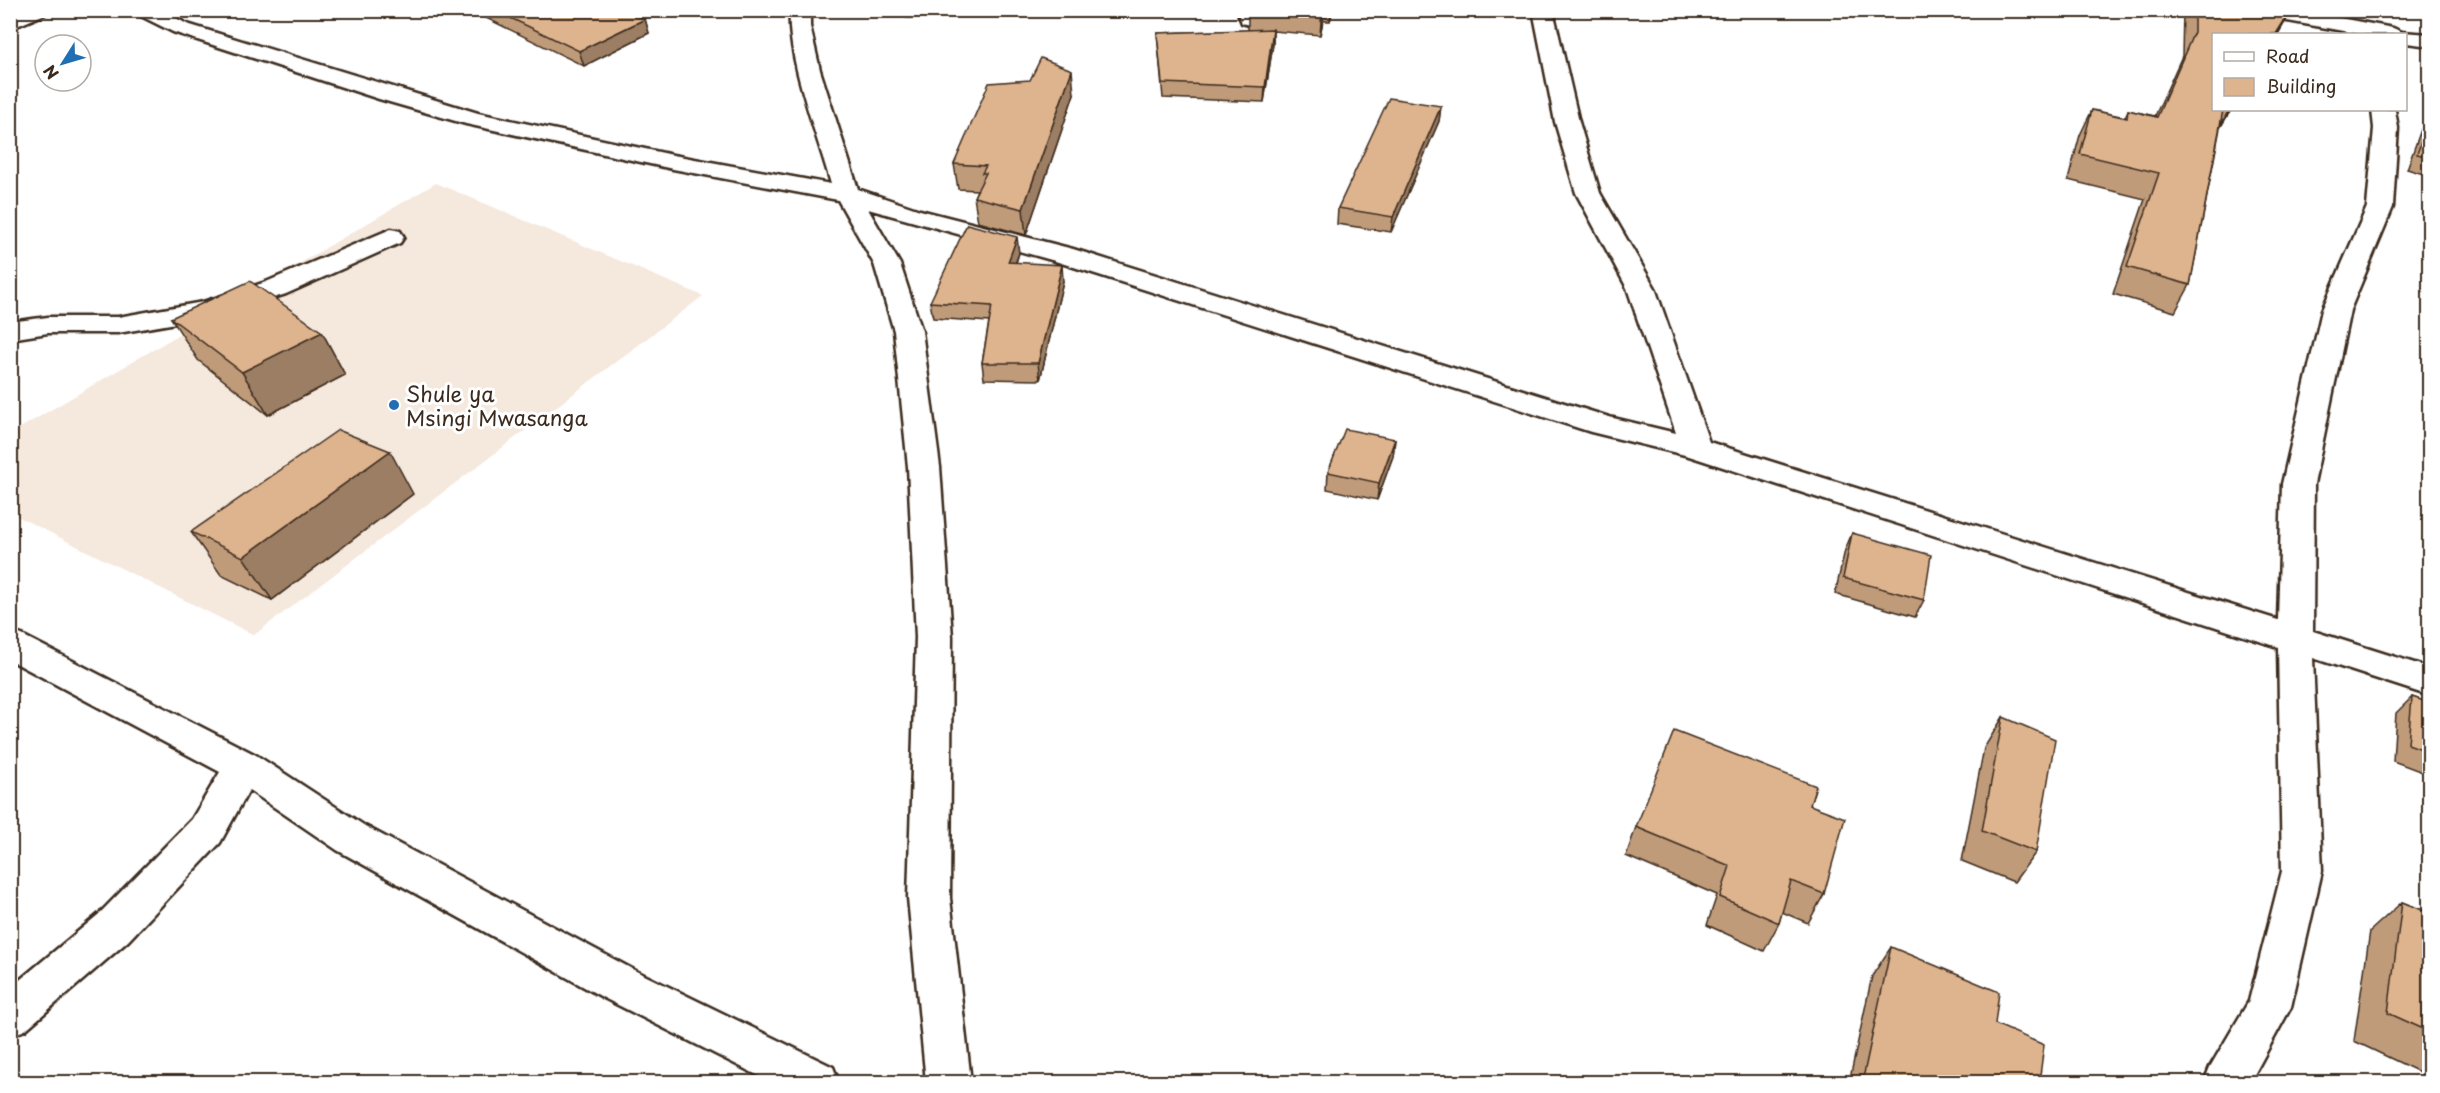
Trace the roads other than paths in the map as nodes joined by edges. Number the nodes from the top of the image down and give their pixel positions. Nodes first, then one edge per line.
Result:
1 (38, 10) edge
2 (144, 10) edge
3 (800, 10) edge
4 (1543, 10) edge
5 (2259, 10) edge
6 (10, 23) edge
7 (2379, 28) edge
8 (2407, 36) edge
9 (2430, 40) edge
10 (2384, 111) edge
11 (847, 194) junction
12 (392, 237) dead end
13 (10, 331) edge
14 (1696, 448) junction
15 (2295, 641) junction
16 (10, 644) edge
17 (2430, 682) edge
18 (243, 766) junction
19 (10, 1016) edge
20 (817, 1083) edge
21 (948, 1083) edge
22 (2226, 1083) edge

1 - 6 street
2 - 11 street
3 - 11 street
4 - 14 street
5 - 7 street
8 - 9 street
10 - 15 street
11 - 14 street
11 - 21 street
12 - 13 street
14 - 15 street
15 - 17 street
15 - 22 street
16 - 18 street
18 - 19 street
18 - 20 street

